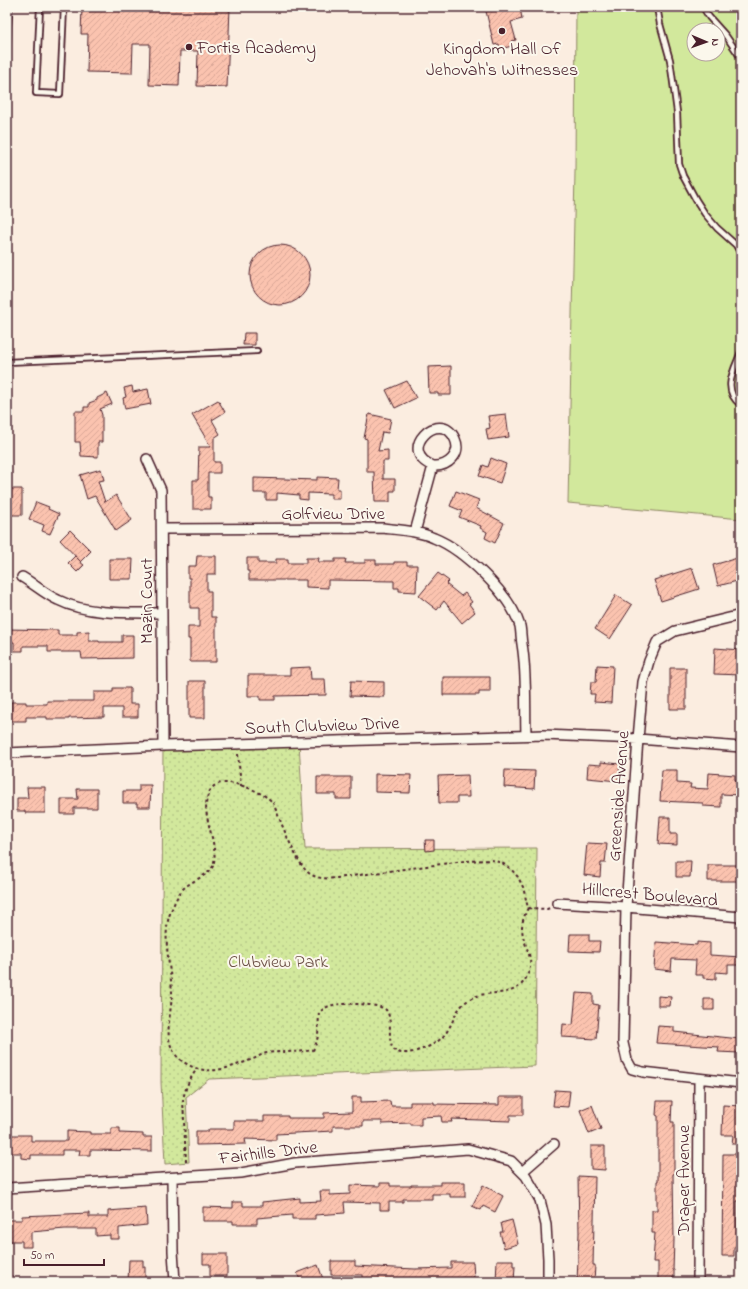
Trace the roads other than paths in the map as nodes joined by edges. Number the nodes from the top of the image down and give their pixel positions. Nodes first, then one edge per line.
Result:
1 (9, 7) edge
2 (40, 7) edge
3 (64, 7) edge
4 (657, 7) edge
5 (703, 7) edge
6 (7, 44) edge
7 (741, 58) edge
8 (741, 254) edge
9 (257, 351) dead end
10 (741, 352) edge
11 (7, 362) edge
12 (741, 405) edge
13 (148, 459) dead end
14 (433, 466) junction
15 (162, 529) junction
16 (415, 532) junction
17 (22, 577) dead end
18 (161, 614) junction
19 (741, 615) edge
20 (526, 735) junction
21 (638, 739) junction
22 (163, 746) junction
23 (741, 747) edge
24 (7, 753) edge
25 (557, 903) road end
26 (626, 907) junction
27 (741, 917) edge
28 (699, 1079) junction
29 (741, 1083) edge
30 (554, 1144) dead end
31 (524, 1174) junction
32 (172, 1178) junction
33 (7, 1188) edge
34 (174, 1282) edge
35 (548, 1282) edge
36 (698, 1282) edge

1 - 6 lane
2 - 3 lane
4 - 8 lane
5 - 7 lane
9 - 11 lane
10 - 12 lane
13 - 15 street, Mazin Court
14 - 14 street
14 - 16 street
15 - 16 street, Golfview Drive
15 - 18 street, Mazin Court
16 - 20 street, Golfview Drive
17 - 18 street
18 - 22 street, Mazin Court
19 - 21 street, Greenside Avenue
20 - 21 street, South Clubview Drive
20 - 22 street, South Clubview Drive
21 - 23 street, South Clubview Drive
21 - 26 street, Greenside Avenue
22 - 24 street, South Clubview Drive
25 - 26 street, Hillcrest Boulevard
26 - 27 street, Hillcrest Boulevard
26 - 28 street, Greenside Avenue
28 - 29 street
28 - 36 street, Draper Avenue
30 - 31 street
31 - 32 street, Fairhills Drive
31 - 35 street
32 - 33 street, Fairhills Drive
32 - 34 street

